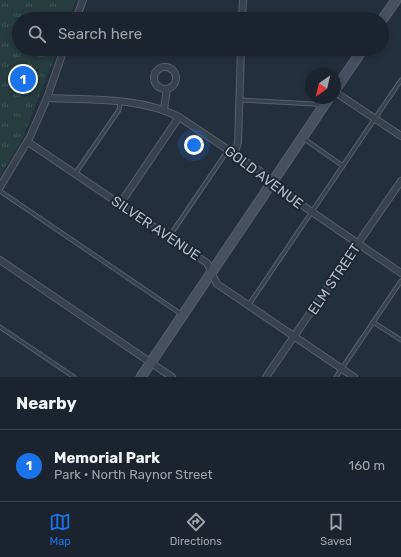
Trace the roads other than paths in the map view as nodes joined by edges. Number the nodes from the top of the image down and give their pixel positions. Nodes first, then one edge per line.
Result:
1 (83, 0) edge
2 (242, 0) edge
3 (396, 0) edge
4 (79, 12) edge
5 (242, 12) edge
6 (388, 12) edge
7 (62, 56) edge
8 (241, 56) edge
9 (356, 56) edge
10 (401, 80) edge
11 (341, 81) edge
12 (167, 89) dead end
13 (341, 95) edge
14 (47, 98) junction
15 (240, 100) junction
16 (120, 102) junction
17 (325, 104) edge
18 (323, 107) junction
19 (164, 109) junction
20 (179, 116) junction
21 (375, 119) junction
22 (401, 136) edge
23 (302, 137) junction
24 (28, 142) junction
25 (228, 150) junction
26 (234, 154) junction
27 (343, 166) junction
28 (75, 174) junction
29 (401, 181) edge
30 (272, 182) junction
31 (0, 187) edge
32 (0, 191) edge
33 (120, 204) junction
34 (312, 212) junction
35 (169, 237) junction
36 (358, 244) junction
37 (0, 260) edge
38 (211, 273) junction
39 (401, 273) edge
40 (401, 281) edge
41 (248, 306) junction
42 (182, 315) junction
43 (373, 322) junction
44 (0, 327) edge
45 (294, 337) junction
46 (401, 340) edge
47 (151, 362) junction
48 (342, 369) junction
49 (74, 377) edge
50 (141, 377) edge
51 (172, 377) edge
52 (266, 377) edge
53 (336, 377) edge
54 (354, 377) edge

1 - 4 street
2 - 5 street
3 - 6 main road
7 - 14 street
8 - 15 street
9 - 11 main road
10 - 21 lane
12 - 19 street
13 - 21 street
14 - 16 street, GOLD AVENUE
14 - 24 street
15 - 18 lane
15 - 26 street
16 - 19 street, GOLD AVENUE
16 - 28 lane
17 - 18 main road
18 - 23 main road
19 - 20 street, GOLD AVENUE
20 - 25 street, GOLD AVENUE
20 - 33 street
21 - 22 street
21 - 27 lane
23 - 27 lane
23 - 30 main road
24 - 28 street, SILVER AVENUE
24 - 31 street
25 - 26 street, GOLD AVENUE
25 - 35 lane
26 - 30 street, GOLD AVENUE
27 - 34 lane
28 - 33 street, SILVER AVENUE
29 - 36 street, ELM STREET
30 - 34 street, GOLD AVENUE
30 - 38 main road
32 - 42 lane
33 - 35 street, SILVER AVENUE
34 - 36 street, GOLD AVENUE
34 - 41 lane
35 - 38 street, SILVER AVENUE
36 - 39 street, GOLD AVENUE
36 - 45 street, ELM STREET
37 - 47 street
38 - 41 street, SILVER AVENUE
38 - 42 main road
40 - 43 lane
41 - 45 street, SILVER AVENUE
42 - 47 main road
43 - 46 lane
43 - 48 lane
44 - 49 lane
45 - 48 street, SILVER AVENUE
45 - 52 street, ELM STREET
47 - 50 main road
47 - 51 street
48 - 53 lane
48 - 54 street, SILVER AVENUE

